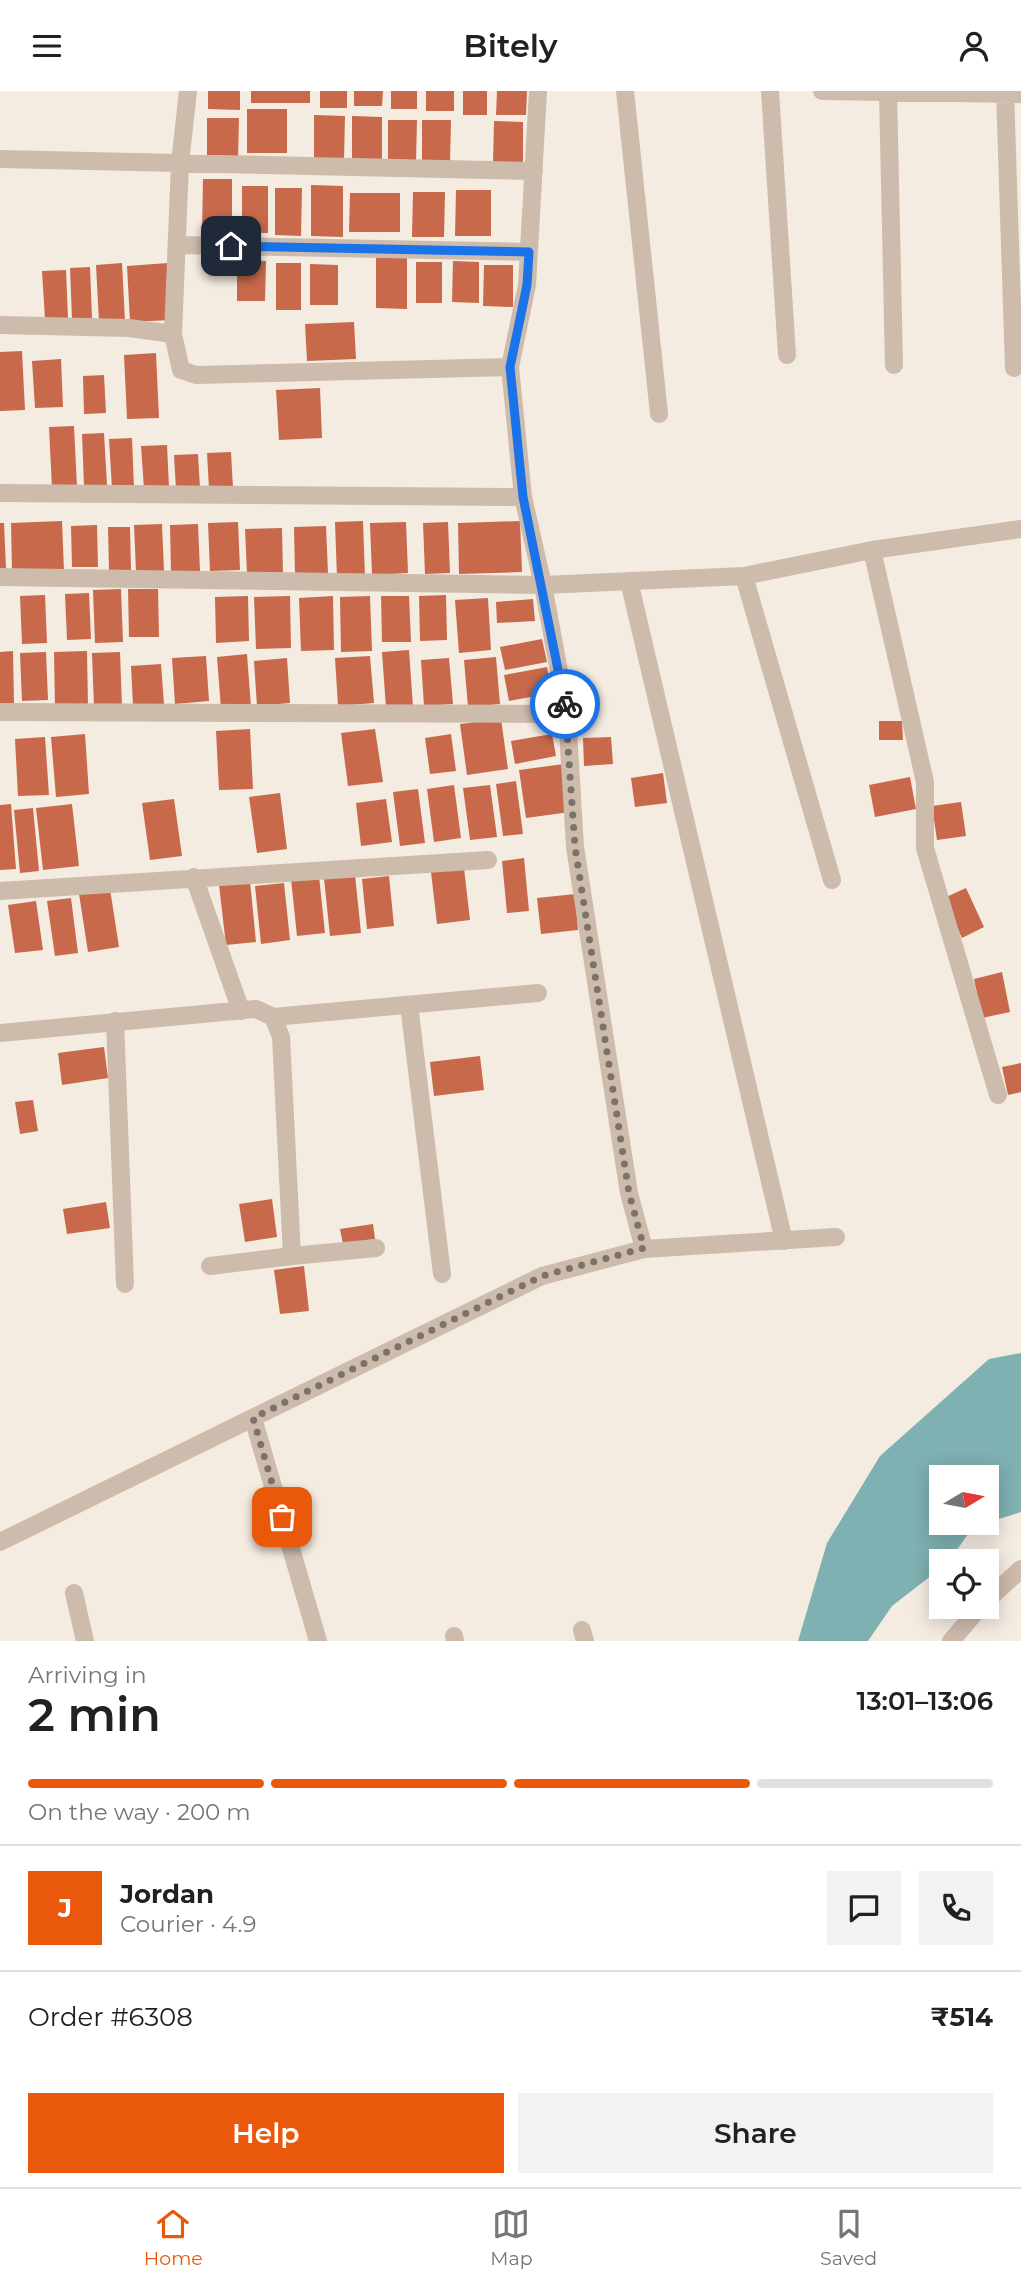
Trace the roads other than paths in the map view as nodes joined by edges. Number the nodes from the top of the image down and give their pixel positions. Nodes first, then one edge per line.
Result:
1 (188, 91) edge
2 (538, 91) edge
3 (625, 91) edge
4 (770, 91) edge
5 (822, 91) edge
6 (888, 92) edge
7 (1010, 93) edge
8 (0, 159) edge
9 (180, 163) junction
10 (534, 171) junction
11 (177, 245) junction
12 (529, 252) junction
13 (0, 325) edge
14 (173, 334) junction
15 (787, 355) dead end
16 (894, 365) dead end
17 (510, 367) junction
18 (1013, 368) dead end
19 (659, 414) dead end
20 (0, 493) edge
21 (523, 497) junction
22 (1021, 529) edge
23 (872, 550) junction
24 (744, 576) junction
25 (0, 577) edge
26 (629, 581) junction
27 (543, 585) junction
28 (0, 712) edge
29 (567, 714) junction
30 (488, 860) dead end
31 (194, 877) junction
32 (832, 880) dead end
33 (0, 891) edge
34 (538, 993) dead end
35 (409, 1005) junction
36 (241, 1011) junction
37 (273, 1017) junction
38 (115, 1021) junction
39 (0, 1033) edge
40 (998, 1095) dead end
41 (836, 1237) dead end
42 (784, 1241) junction
43 (376, 1248) dead end
44 (644, 1248) junction
45 (292, 1255) junction
46 (210, 1266) dead end
47 (442, 1274) dead end
48 (125, 1284) dead end
49 (253, 1418) junction
50 (0, 1542) edge
51 (1021, 1569) edge
52 (999, 1589) edge
53 (74, 1593) dead end
54 (970, 1619) edge
55 (85, 1641) edge
56 (318, 1641) edge
57 (951, 1641) edge

1 - 9 street
2 - 10 street
3 - 19 street
4 - 15 street
5 - 6 street
6 - 7 street
6 - 16 street
7 - 18 street
8 - 9 street
9 - 10 street
9 - 11 street
10 - 12 street
11 - 12 street
11 - 14 street
12 - 17 street
13 - 14 street
14 - 17 street
17 - 21 street
20 - 21 street
21 - 27 street
22 - 23 street
23 - 24 street
23 - 40 street
24 - 26 street
24 - 32 street
25 - 27 street
26 - 27 street
26 - 42 street
27 - 29 street
28 - 29 street
29 - 44 street
30 - 31 street
31 - 33 street
31 - 36 street
34 - 35 street
35 - 37 street
35 - 47 street
36 - 37 street
36 - 38 street
37 - 45 street
38 - 39 street
38 - 48 street
41 - 42 street
42 - 44 street
43 - 45 street
44 - 49 street
45 - 46 street
49 - 50 street
49 - 56 street
51 - 52 street
53 - 55 street
54 - 57 street

